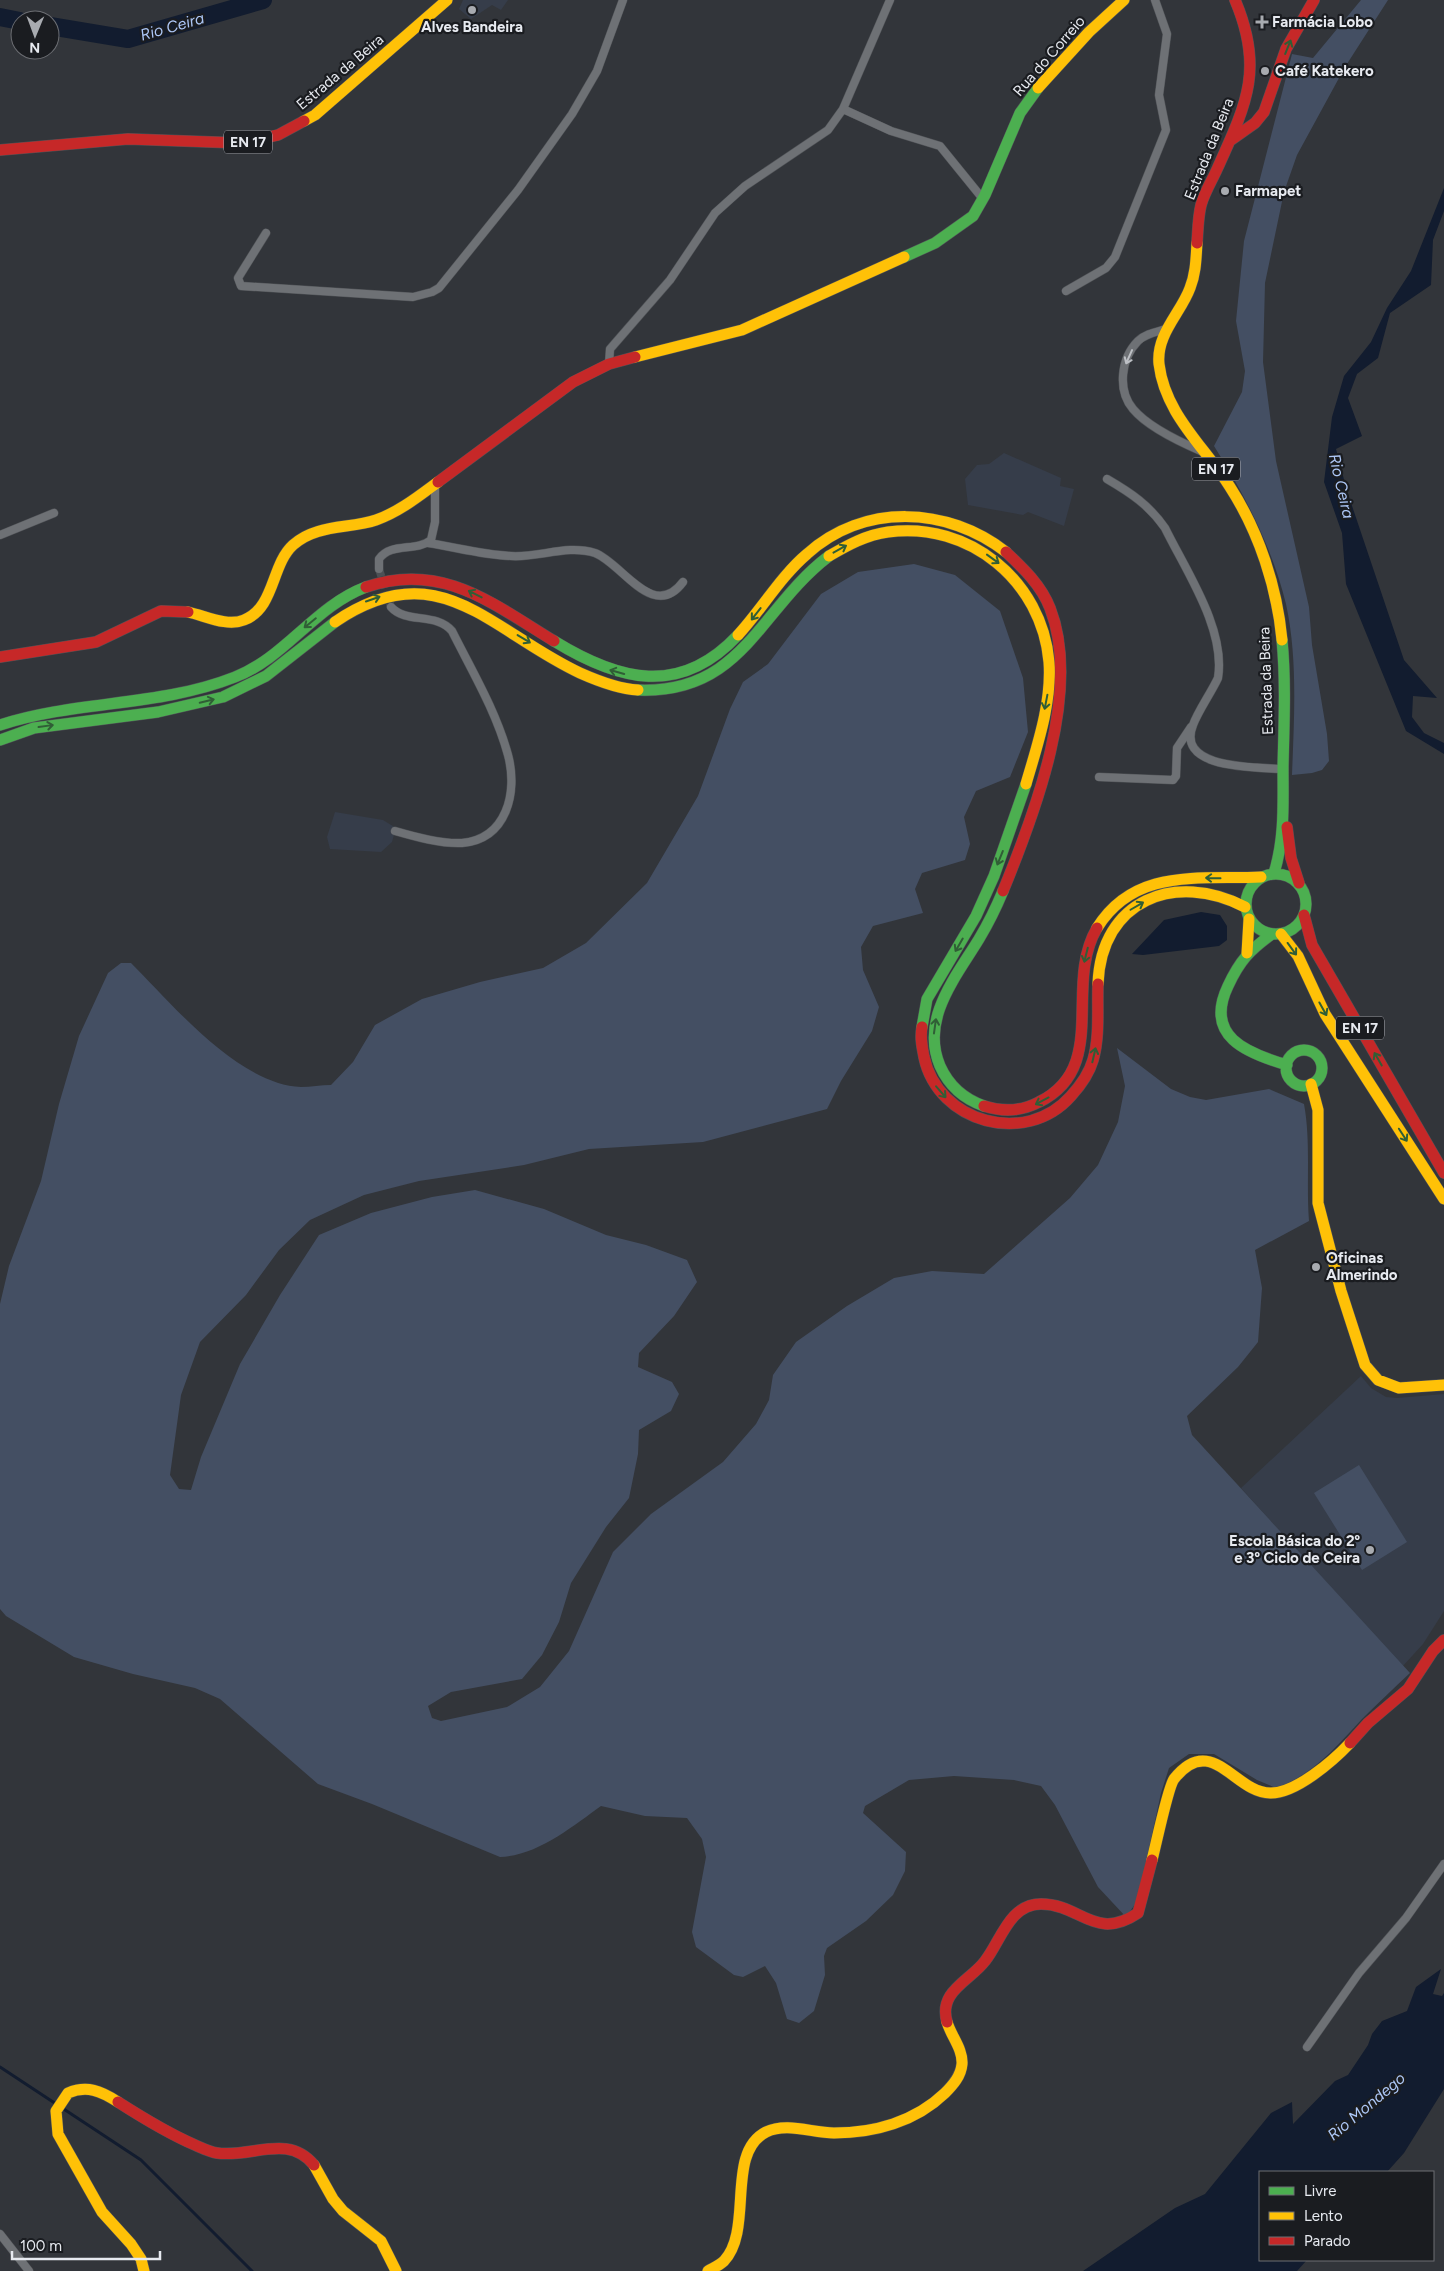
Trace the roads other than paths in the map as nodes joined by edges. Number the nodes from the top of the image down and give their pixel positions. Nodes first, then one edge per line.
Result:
1 (447, 0) edge
2 (623, 0) edge
3 (890, 0) edge
4 (1124, 0) edge
5 (1154, 0) edge
6 (1234, 0) edge
7 (1314, 0) edge
8 (1243, 104) junction
9 (843, 109) junction
10 (1255, 123) junction
11 (1231, 140) junction
12 (0, 150) edge
13 (984, 197) junction
14 (266, 233) dead end
15 (1066, 291) dead end
16 (1166, 329) junction
17 (609, 364) junction
18 (1202, 451) junction
19 (1107, 479) dead end
20 (435, 483) junction
21 (54, 513) dead end
22 (0, 534) edge
23 (428, 543) junction
24 (379, 569) dead end
25 (683, 582) dead end
26 (391, 607) dead end
27 (0, 657) edge
28 (0, 725) edge
29 (1192, 726) junction
30 (0, 740) edge
31 (1284, 769) junction
32 (1099, 777) dead end
33 (1284, 814) junction
34 (395, 831) dead end
35 (1274, 874) junction
36 (1261, 877) junction
37 (1299, 884) junction
38 (1246, 907) junction
39 (1304, 916) junction
40 (1249, 919) junction
41 (1277, 934) junction
42 (1247, 953) junction
43 (1287, 1065) junction
44 (1311, 1084) junction
45 (1444, 1173) edge
46 (1444, 1199) edge
47 (1444, 1385) edge
48 (1444, 1640) edge
49 (1444, 1864) edge
50 (1307, 2047) dead end
51 (0, 2234) edge
52 (29, 2271) edge
53 (144, 2271) edge
54 (396, 2271) edge
55 (708, 2271) edge

1 - 12 main road, Estrada da Beira / EN 17
2 - 14 street
3 - 9 street
4 - 13 main road, Rua do Correio
5 - 15 street
6 - 8 main road, Estrada da Beira / EN 17
10 -> 7 main road
8 - 10 main road
8 - 11 main road, Estrada da Beira / EN 17
9 - 13 street
9 - 17 street
10 - 11 main road
11 - 16 main road, Estrada da Beira / EN 17
13 - 17 main road, Rua do Correio
16 - 18 main road, Estrada da Beira / EN 17
16 -> 18 street
17 - 20 main road, Rua do Correio
18 - 31 main road, Estrada da Beira / EN 17
19 - 29 street
20 - 23 street
20 - 27 main road, Rua do Correio
21 - 22 street
23 - 24 street
23 - 25 street
26 - 34 street
36 -> 28 main road
29 - 31 street
29 - 32 street
30 -> 38 main road
31 - 33 main road, Estrada da Beira / EN 17
33 - 35 main road, Estrada da Beira / EN 17
33 - 37 main road, Estrada da Beira / EN 17
35 - 36 main road
35 - 37 main road
36 - 38 main road
37 - 39 main road
38 - 40 main road
39 - 41 main road
45 -> 39 main road, EN 17
40 - 41 main road
40 - 42 main road
41 - 42 main road
41 -> 46 main road, EN 17
42 - 43 main road
43 - 44 main road
43 - 44 main road
44 - 47 main road
48 - 55 main road
49 - 50 street
51 - 52 street
53 - 54 main road

